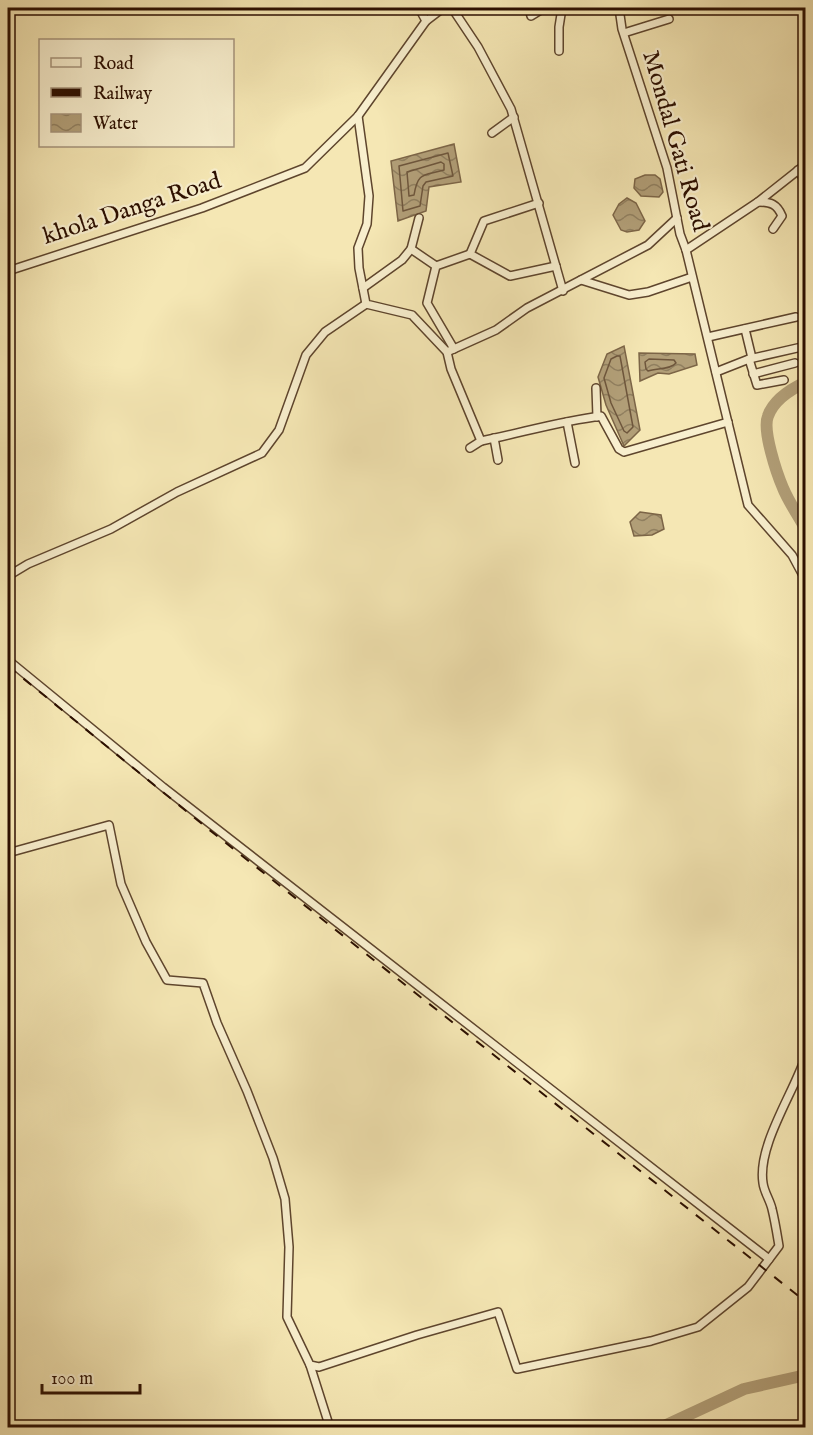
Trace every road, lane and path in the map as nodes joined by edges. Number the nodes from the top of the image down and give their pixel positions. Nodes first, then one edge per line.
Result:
1 (419, 8) edge
2 (443, 8) edge
3 (452, 8) edge
4 (528, 8) edge
5 (544, 8) edge
6 (562, 8) edge
7 (619, 8) edge
8 (669, 19) dead end
9 (426, 21) junction
10 (627, 33) dead end
11 (559, 51) dead end
12 (358, 116) junction
13 (514, 117) junction
14 (492, 133) dead end
15 (806, 164) edge
16 (798, 170) junction
17 (806, 183) edge
18 (758, 202) junction
19 (539, 203) junction
20 (419, 218) dead end
21 (677, 218) junction
22 (773, 229) dead end
23 (411, 249) junction
24 (686, 250) junction
25 (470, 254) junction
26 (436, 266) junction
27 (556, 266) junction
28 (8, 272) edge
29 (692, 277) junction
30 (581, 280) junction
31 (363, 288) junction
32 (563, 291) junction
33 (366, 304) junction
34 (796, 316) dead end
35 (745, 329) junction
36 (708, 337) junction
37 (806, 346) edge
38 (451, 350) junction
39 (751, 358) junction
40 (795, 363) dead end
41 (716, 372) junction
42 (753, 374) junction
43 (784, 380) dead end
44 (596, 388) dead end
45 (597, 417) junction
46 (567, 422) junction
47 (728, 422) junction
48 (494, 438) junction
49 (481, 441) junction
50 (470, 448) dead end
51 (498, 460) dead end
52 (575, 463) dead end
53 (8, 576) edge
54 (806, 581) edge
55 (8, 660) edge
56 (8, 853) edge
57 (806, 1055) edge
58 (769, 1258) junction
59 (310, 1365) junction
60 (330, 1428) edge

1 - 9 street
2 - 9 street, khola Danga Road
3 - 13 street
4 - 5 street
6 - 11 street
7 - 21 street, Mondal Gati Road
8 - 10 street
9 - 12 street, khola Danga Road
12 - 28 street, khola Danga Road
12 - 31 street
13 - 14 street
13 - 19 street
15 - 16 street
16 - 17 street
16 - 18 street
18 - 22 street
18 - 24 street
19 - 25 street
19 - 27 street
20 - 23 street
21 - 24 street, Mondal Gati Road
21 - 30 street
23 - 26 street
23 - 31 street
24 - 29 street, Mondal Gati Road
25 - 26 street
25 - 27 street
26 - 38 street
27 - 32 street
29 - 30 street
29 - 36 street, Mondal Gati Road
30 - 32 street
31 - 33 street
32 - 38 street
33 - 38 street
33 - 53 street
34 - 35 street
35 - 36 street
35 - 39 street
36 - 41 street, Mondal Gati Road
37 - 39 street
38 - 49 street
39 - 41 street
39 - 42 street
40 - 42 street
41 - 47 street, Mondal Gati Road
42 - 43 street
44 - 45 street
45 - 46 street
45 - 47 street
46 - 48 street
46 - 52 street
47 - 54 street, Mondal Gati Road
48 - 49 street
48 - 51 street
49 - 50 street
55 - 58 street
56 - 59 street
57 - 58 street
58 - 59 street
59 - 60 street

